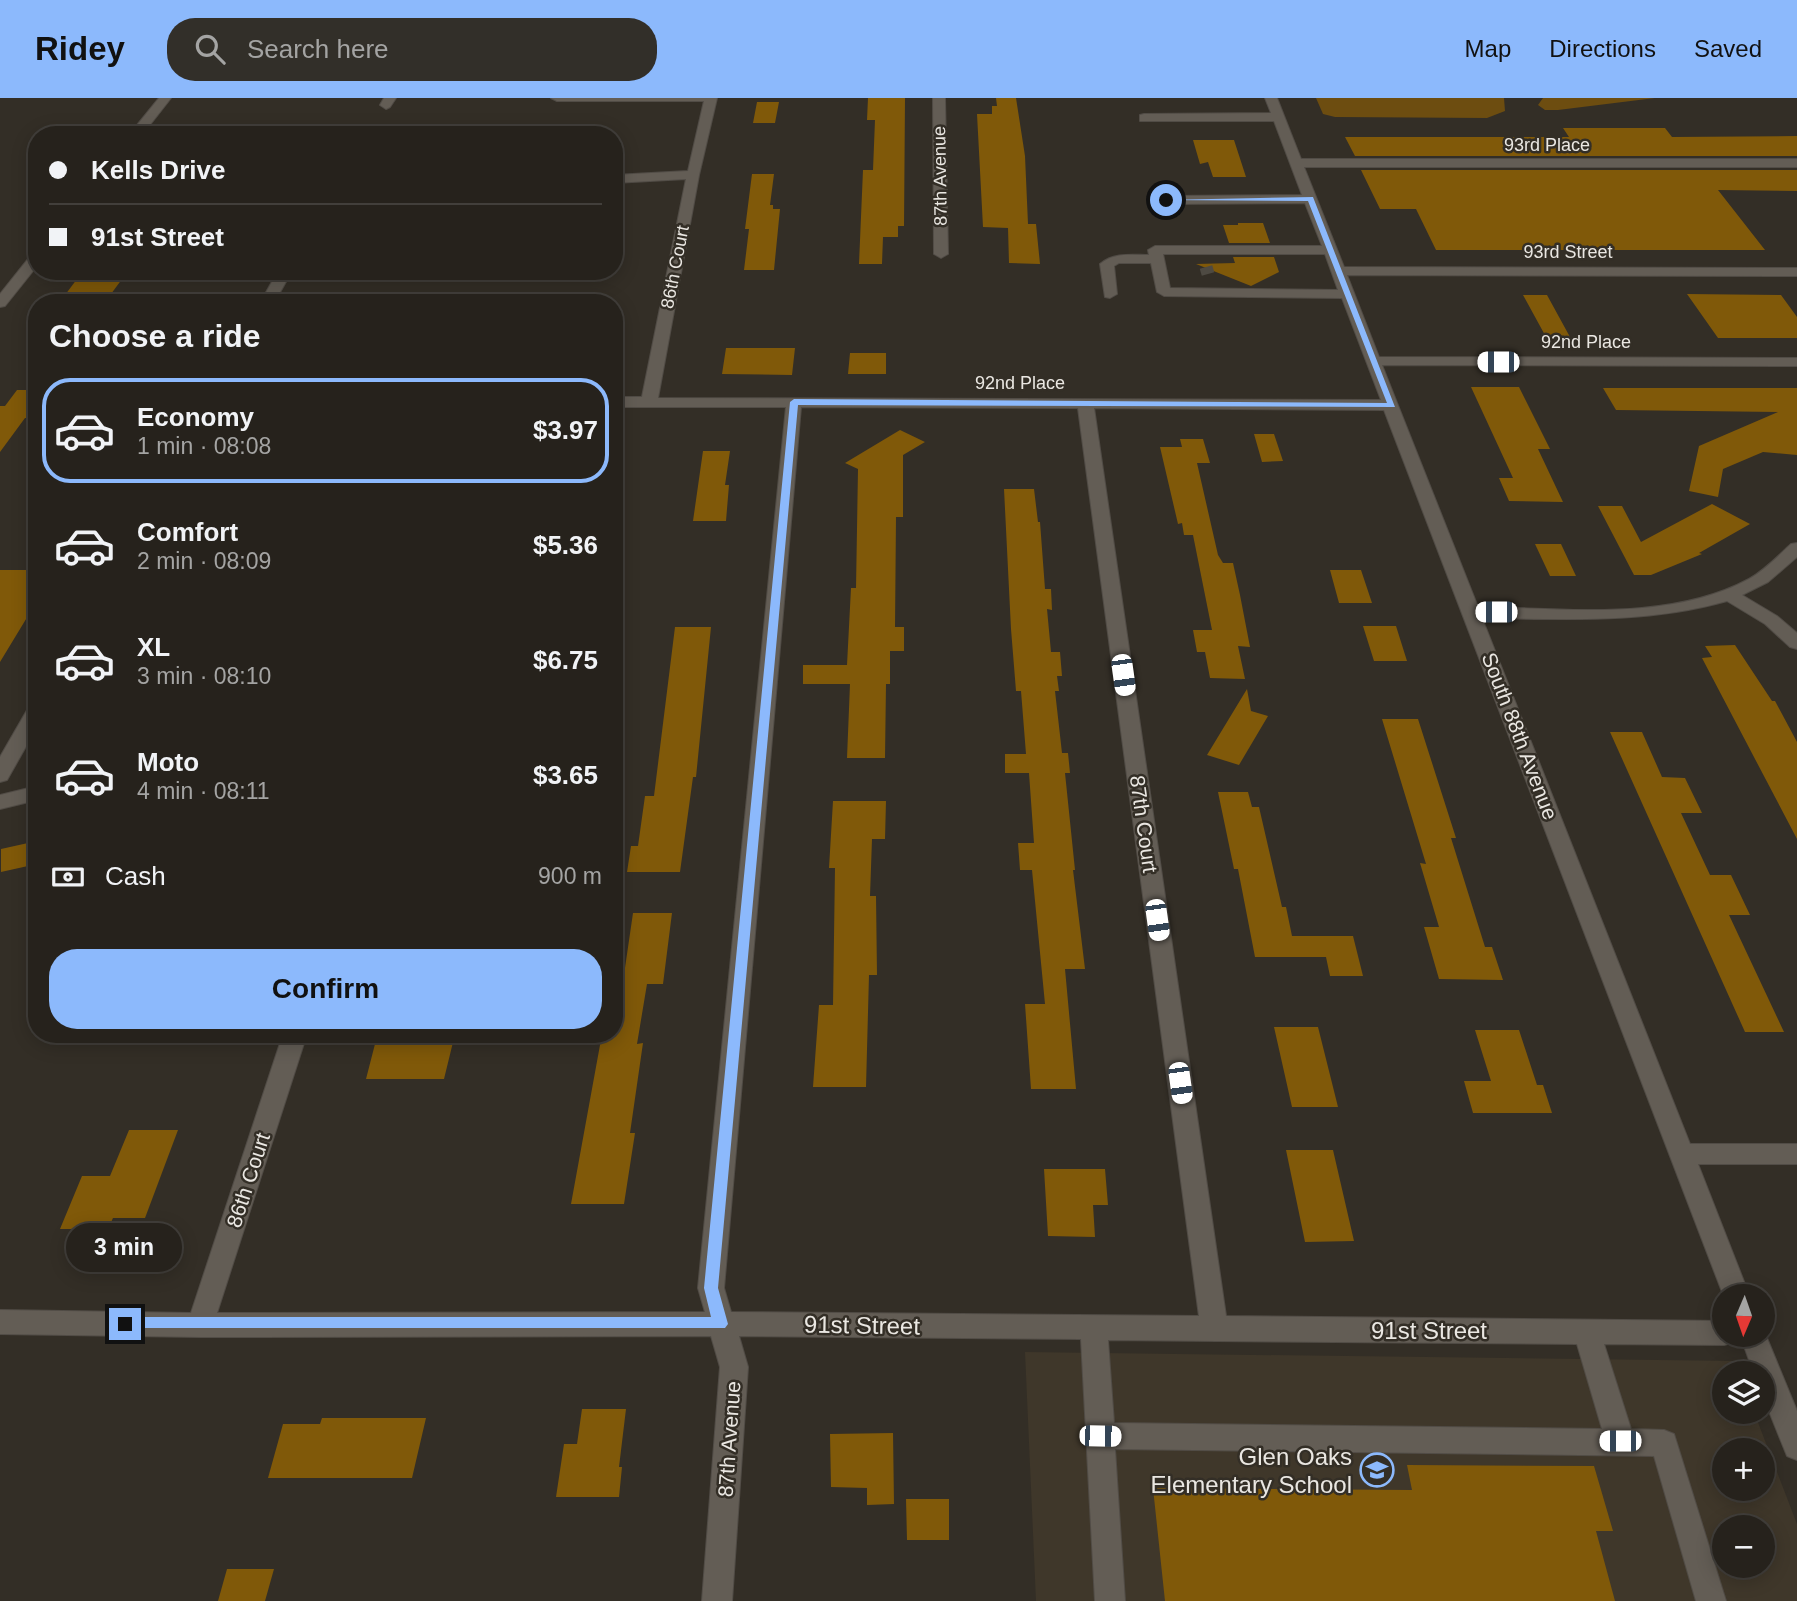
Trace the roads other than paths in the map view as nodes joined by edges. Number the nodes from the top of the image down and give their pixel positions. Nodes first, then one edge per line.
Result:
1 (164, 98) edge
2 (558, 98) edge
3 (711, 98) edge
4 (939, 98) edge
5 (1271, 98) edge
6 (1279, 117) junction
7 (1144, 118) dead end
8 (142, 126) edge
9 (1296, 163) junction
10 (1797, 163) edge
11 (693, 175) junction
12 (623, 179) edge
13 (1310, 199) junction
14 (1166, 200) dead end
15 (1201, 250) junction
16 (1330, 250) junction
17 (941, 254) dead end
18 (1157, 259) junction
19 (28, 268) edge
20 (1339, 271) junction
21 (1797, 272) edge
22 (1214, 292) junction
23 (1110, 294) dead end
24 (1348, 294) junction
25 (0, 303) edge
26 (1375, 361) junction
27 (1797, 362) edge
28 (623, 402) edge
29 (649, 402) junction
30 (794, 402) junction
31 (1086, 403) junction
32 (1392, 405) junction
33 (1797, 548) edge
34 (1729, 595) junction
35 (1472, 612) junction
36 (1797, 643) edge
37 (28, 725) edge
38 (0, 775) edge
39 (28, 795) edge
40 (0, 802) edge
41 (292, 1043) edge
42 (1680, 1154) junction
43 (1797, 1154) edge
44 (1732, 1284) edge
45 (0, 1322) edge
46 (720, 1324) junction
47 (200, 1325) junction
48 (1094, 1327) junction
49 (1214, 1328) junction
50 (1587, 1331) junction
51 (1712, 1333) edge
52 (1758, 1348) edge
53 (1100, 1436) junction
54 (1620, 1441) junction
55 (1797, 1447) edge
56 (717, 1601) edge
57 (1110, 1601) edge
58 (1711, 1601) edge

1 - 8 street
2 - 3 street
3 - 11 street, 86th Court
4 - 17 street, 87th Avenue
5 - 6 street, South 88th Avenue
6 - 7 street
6 - 9 street, South 88th Avenue
9 - 10 street, 93rd Place
9 - 13 street, South 88th Avenue
11 - 12 street
11 - 29 street, 86th Court
13 - 14 street
13 - 16 street, South 88th Avenue
15 - 16 street
15 - 18 street
15 - 22 street
16 - 20 street, South 88th Avenue
18 - 22 street
18 - 23 street
19 - 25 street
20 - 21 street, 93rd Street
20 - 24 street, South 88th Avenue
22 - 24 street
24 - 26 street, South 88th Avenue
26 - 27 street, 92nd Place
26 - 32 street, South 88th Avenue
28 - 29 street
29 - 30 street, 92nd Place
30 - 31 street, 92nd Place
30 - 46 street, 87th Avenue
31 - 32 street, 92nd Place
31 - 49 street, 87th Court
32 - 35 street, South 88th Avenue
33 - 34 street
34 - 35 street
34 - 36 street
35 - 42 street, South 88th Avenue
37 - 38 street
39 - 40 street
41 - 47 street, 86th Court
42 - 43 street
42 - 44 street, South 88th Avenue
45 - 47 street, 91st Street
46 - 47 street, 91st Street
46 - 48 street, 91st Street
46 - 56 street, 87th Avenue
48 - 49 street, 91st Street
48 - 53 street
49 - 50 street, 91st Street
50 - 51 street, 91st Street
50 - 54 street
52 - 55 street
53 - 54 street
53 - 57 street
54 - 58 street

